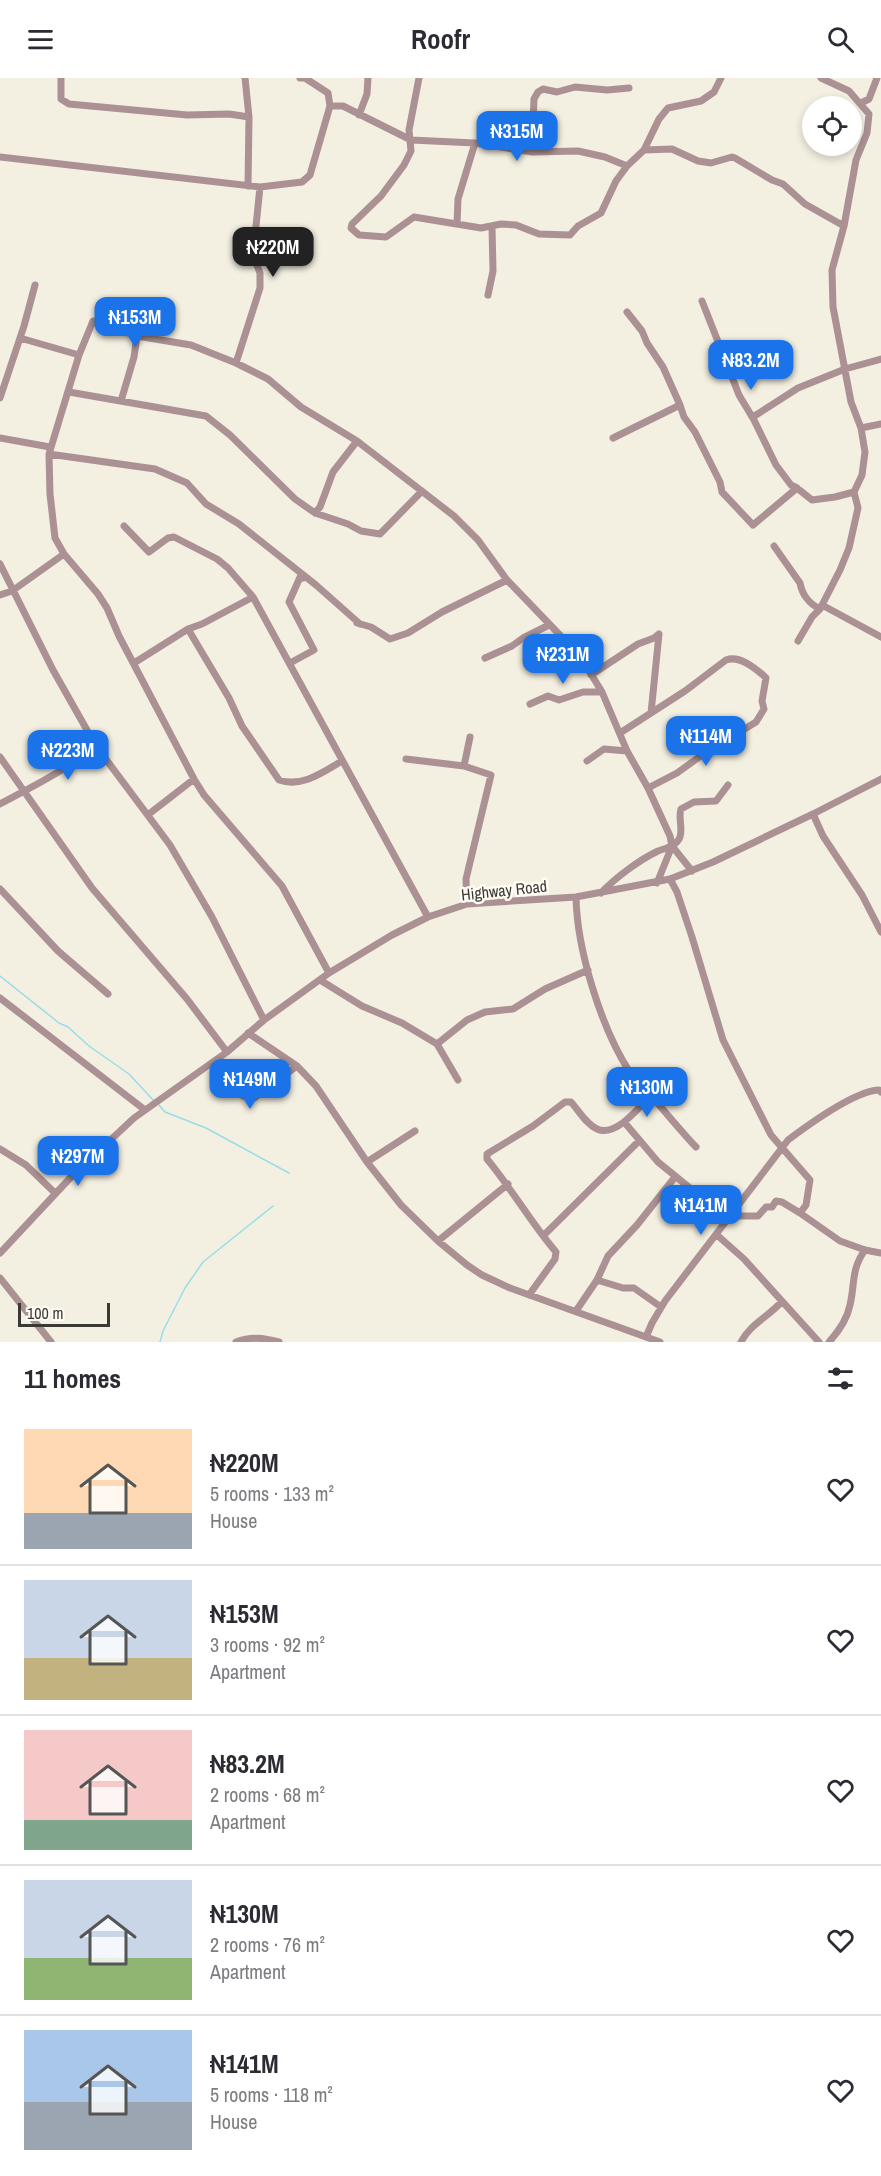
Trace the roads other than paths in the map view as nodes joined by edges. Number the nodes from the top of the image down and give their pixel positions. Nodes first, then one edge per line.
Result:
1 (61, 78) edge
2 (245, 78) edge
3 (300, 78) edge
4 (305, 78) edge
5 (368, 78) edge
6 (419, 78) edge
7 (590, 78) edge
8 (721, 78) edge
9 (821, 78) edge
10 (877, 78) edge
11 (584, 88) junction
12 (629, 88) dead end
13 (854, 96) edge
14 (862, 102) edge
15 (862, 104) edge
16 (330, 106) junction
17 (359, 115) junction
18 (249, 117) junction
19 (411, 140) junction
20 (475, 143) junction
21 (862, 147) edge
22 (644, 150) junction
23 (532, 152) junction
24 (858, 156) edge
25 (0, 157) edge
26 (627, 166) junction
27 (248, 186) junction
28 (260, 187) junction
29 (457, 224) junction
30 (492, 226) junction
31 (844, 226) junction
32 (35, 285) dead end
33 (488, 295) dead end
34 (702, 301) dead end
35 (627, 312) dead end
36 (137, 336) junction
37 (20, 338) junction
38 (79, 355) junction
39 (881, 359) edge
40 (236, 363) junction
41 (845, 369) junction
42 (69, 392) junction
43 (0, 398) edge
44 (121, 400) junction
45 (680, 405) junction
46 (753, 417) junction
47 (881, 424) edge
48 (861, 428) junction
49 (0, 438) edge
50 (613, 438) dead end
51 (357, 441) junction
52 (50, 450) junction
53 (797, 488) junction
54 (422, 491) junction
55 (854, 492) junction
56 (315, 513) junction
57 (124, 526) dead end
58 (774, 546) dead end
59 (64, 554) junction
60 (0, 564) edge
61 (507, 580) junction
62 (12, 591) junction
63 (0, 595) edge
64 (253, 597) junction
65 (821, 607) junction
66 (360, 624) junction
67 (549, 625) junction
68 (188, 629) junction
69 (881, 637) edge
70 (798, 641) dead end
71 (485, 658) dead end
72 (134, 663) junction
73 (290, 663) junction
74 (591, 675) junction
75 (602, 692) junction
76 (530, 704) dead end
77 (651, 713) junction
78 (620, 733) junction
79 (470, 736) dead end
80 (96, 746) junction
81 (627, 751) junction
82 (0, 757) edge
83 (406, 759) dead end
84 (342, 761) junction
85 (587, 761) dead end
86 (464, 766) junction
87 (194, 779) junction
88 (881, 779) edge
89 (728, 785) dead end
90 (648, 788) junction
91 (25, 791) junction
92 (0, 804) edge
93 (149, 814) junction
94 (813, 814) junction
95 (672, 846) junction
96 (692, 871) junction
97 (670, 879) junction
98 (657, 883) junction
99 (0, 890) edge
100 (600, 894) junction
101 (576, 897) junction
102 (467, 904) junction
103 (428, 917) junction
104 (881, 932) edge
105 (588, 970) junction
106 (329, 973) junction
107 (320, 980) junction
108 (108, 994) dead end
109 (0, 999) edge
110 (264, 1020) junction
111 (248, 1033) junction
112 (437, 1044) junction
113 (227, 1052) junction
114 (212, 1063) junction
115 (297, 1066) junction
116 (459, 1080) dead end
117 (881, 1092) edge
118 (651, 1095) junction
119 (146, 1109) junction
120 (624, 1123) junction
121 (415, 1131) dead end
122 (639, 1141) junction
123 (696, 1147) dead end
124 (782, 1147) junction
125 (0, 1149) edge
126 (367, 1162) junction
127 (675, 1177) junction
128 (508, 1184) junction
129 (55, 1193) junction
130 (800, 1213) junction
131 (728, 1219) junction
132 (544, 1235) junction
133 (717, 1235) junction
134 (438, 1241) junction
135 (864, 1250) junction
136 (881, 1253) edge
137 (0, 1254) edge
138 (0, 1278) edge
139 (597, 1280) junction
140 (529, 1295) junction
141 (782, 1301) junction
142 (661, 1307) junction
143 (576, 1311) junction
144 (646, 1337) junction
145 (51, 1342) edge
146 (236, 1342) edge
147 (279, 1342) edge
148 (660, 1342) edge
149 (741, 1342) edge
150 (819, 1342) edge
151 (829, 1342) edge

1 - 18 street
2 - 18 street
3 - 4 street
4 - 16 street
5 - 17 street
6 - 19 street
7 - 11 street
8 - 22 street
9 - 13 street
10 - 14 street
11 - 12 street
11 - 23 street
15 - 21 street
16 - 17 street
16 - 28 street
17 - 19 street
18 - 27 street
19 - 20 street
19 - 29 street
20 - 23 street
20 - 29 street
22 - 26 street
22 - 31 street
23 - 26 street
24 - 31 street
25 - 27 street
26 - 30 street
27 - 28 street
28 - 40 street
29 - 30 street
30 - 33 street
31 - 41 street
32 - 37 street
34 - 46 street
35 - 45 street
36 - 38 street
36 - 40 street
36 - 44 street
37 - 38 street
37 - 43 street
38 - 42 street
39 - 41 street
40 - 51 street
41 - 46 street
41 - 48 street
42 - 44 street
42 - 52 street
44 - 56 street
45 - 50 street
45 - 53 street
46 - 53 street
47 - 48 street
48 - 55 street
49 - 52 street
51 - 54 street
51 - 56 street
52 - 59 street
52 - 66 street
53 - 55 street
54 - 56 street
54 - 61 street
55 - 65 street
57 - 64 street
58 - 65 street
59 - 62 street
59 - 72 street
60 - 62 street
61 - 66 street
61 - 67 street
62 - 63 street
62 - 80 street
64 - 68 street
64 - 73 street
65 - 69 street
65 - 70 street
66 - 73 street
67 - 71 street
67 - 74 street
68 - 72 street
68 - 84 street
72 - 87 street
73 - 84 street
74 - 75 street
74 - 77 street
75 - 76 street
75 - 78 street
77 - 78 street
77 - 90 street
78 - 81 street
79 - 86 street
80 - 91 street
80 - 93 street
81 - 85 street
81 - 90 street
82 - 91 street
83 - 86 street
84 - 103 street
86 - 102 street
87 - 93 street
87 - 106 street
88 - 94 street, Highway Road
89 - 95 street
90 - 95 street
91 - 92 street
91 - 113 street
93 - 110 street
94 - 96 street, Highway Road
94 - 104 street
95 - 96 street
95 - 98 street
95 - 100 street
96 - 97 street, Highway Road
97 - 98 street, Highway Road
97 - 124 street
98 - 100 street, Highway Road
99 - 108 street
100 - 101 street, Highway Road
101 - 102 street, Highway Road
101 - 105 street
102 - 103 street, Highway Road
103 - 106 street, Highway Road
105 - 112 street
105 - 118 street
106 - 107 street, Highway Road
107 - 110 street, Highway Road
107 - 112 street
109 - 119 street
110 - 111 street, Highway Road
111 - 113 street, Highway Road
111 - 115 street
112 - 116 street
113 - 114 street, Highway Road
114 - 115 street
114 - 119 street, Highway Road
115 - 126 street
117 - 124 street
118 - 120 street
118 - 123 street
119 - 129 street, Highway Road
120 - 122 street
120 - 128 street
121 - 126 street
122 - 127 street
122 - 132 street
124 - 130 street
124 - 131 street
125 - 129 street
126 - 134 street
127 - 131 street
127 - 139 street
128 - 132 street
128 - 134 street
129 - 137 street, Highway Road
130 - 131 street
130 - 135 street
131 - 133 street
132 - 140 street
133 - 141 street
133 - 142 street
134 - 140 street
135 - 136 street
135 - 151 street
138 - 145 street
139 - 142 street
139 - 143 street
140 - 143 street
141 - 149 street
141 - 150 street
142 - 144 street
143 - 144 street
144 - 148 street
146 - 147 street

